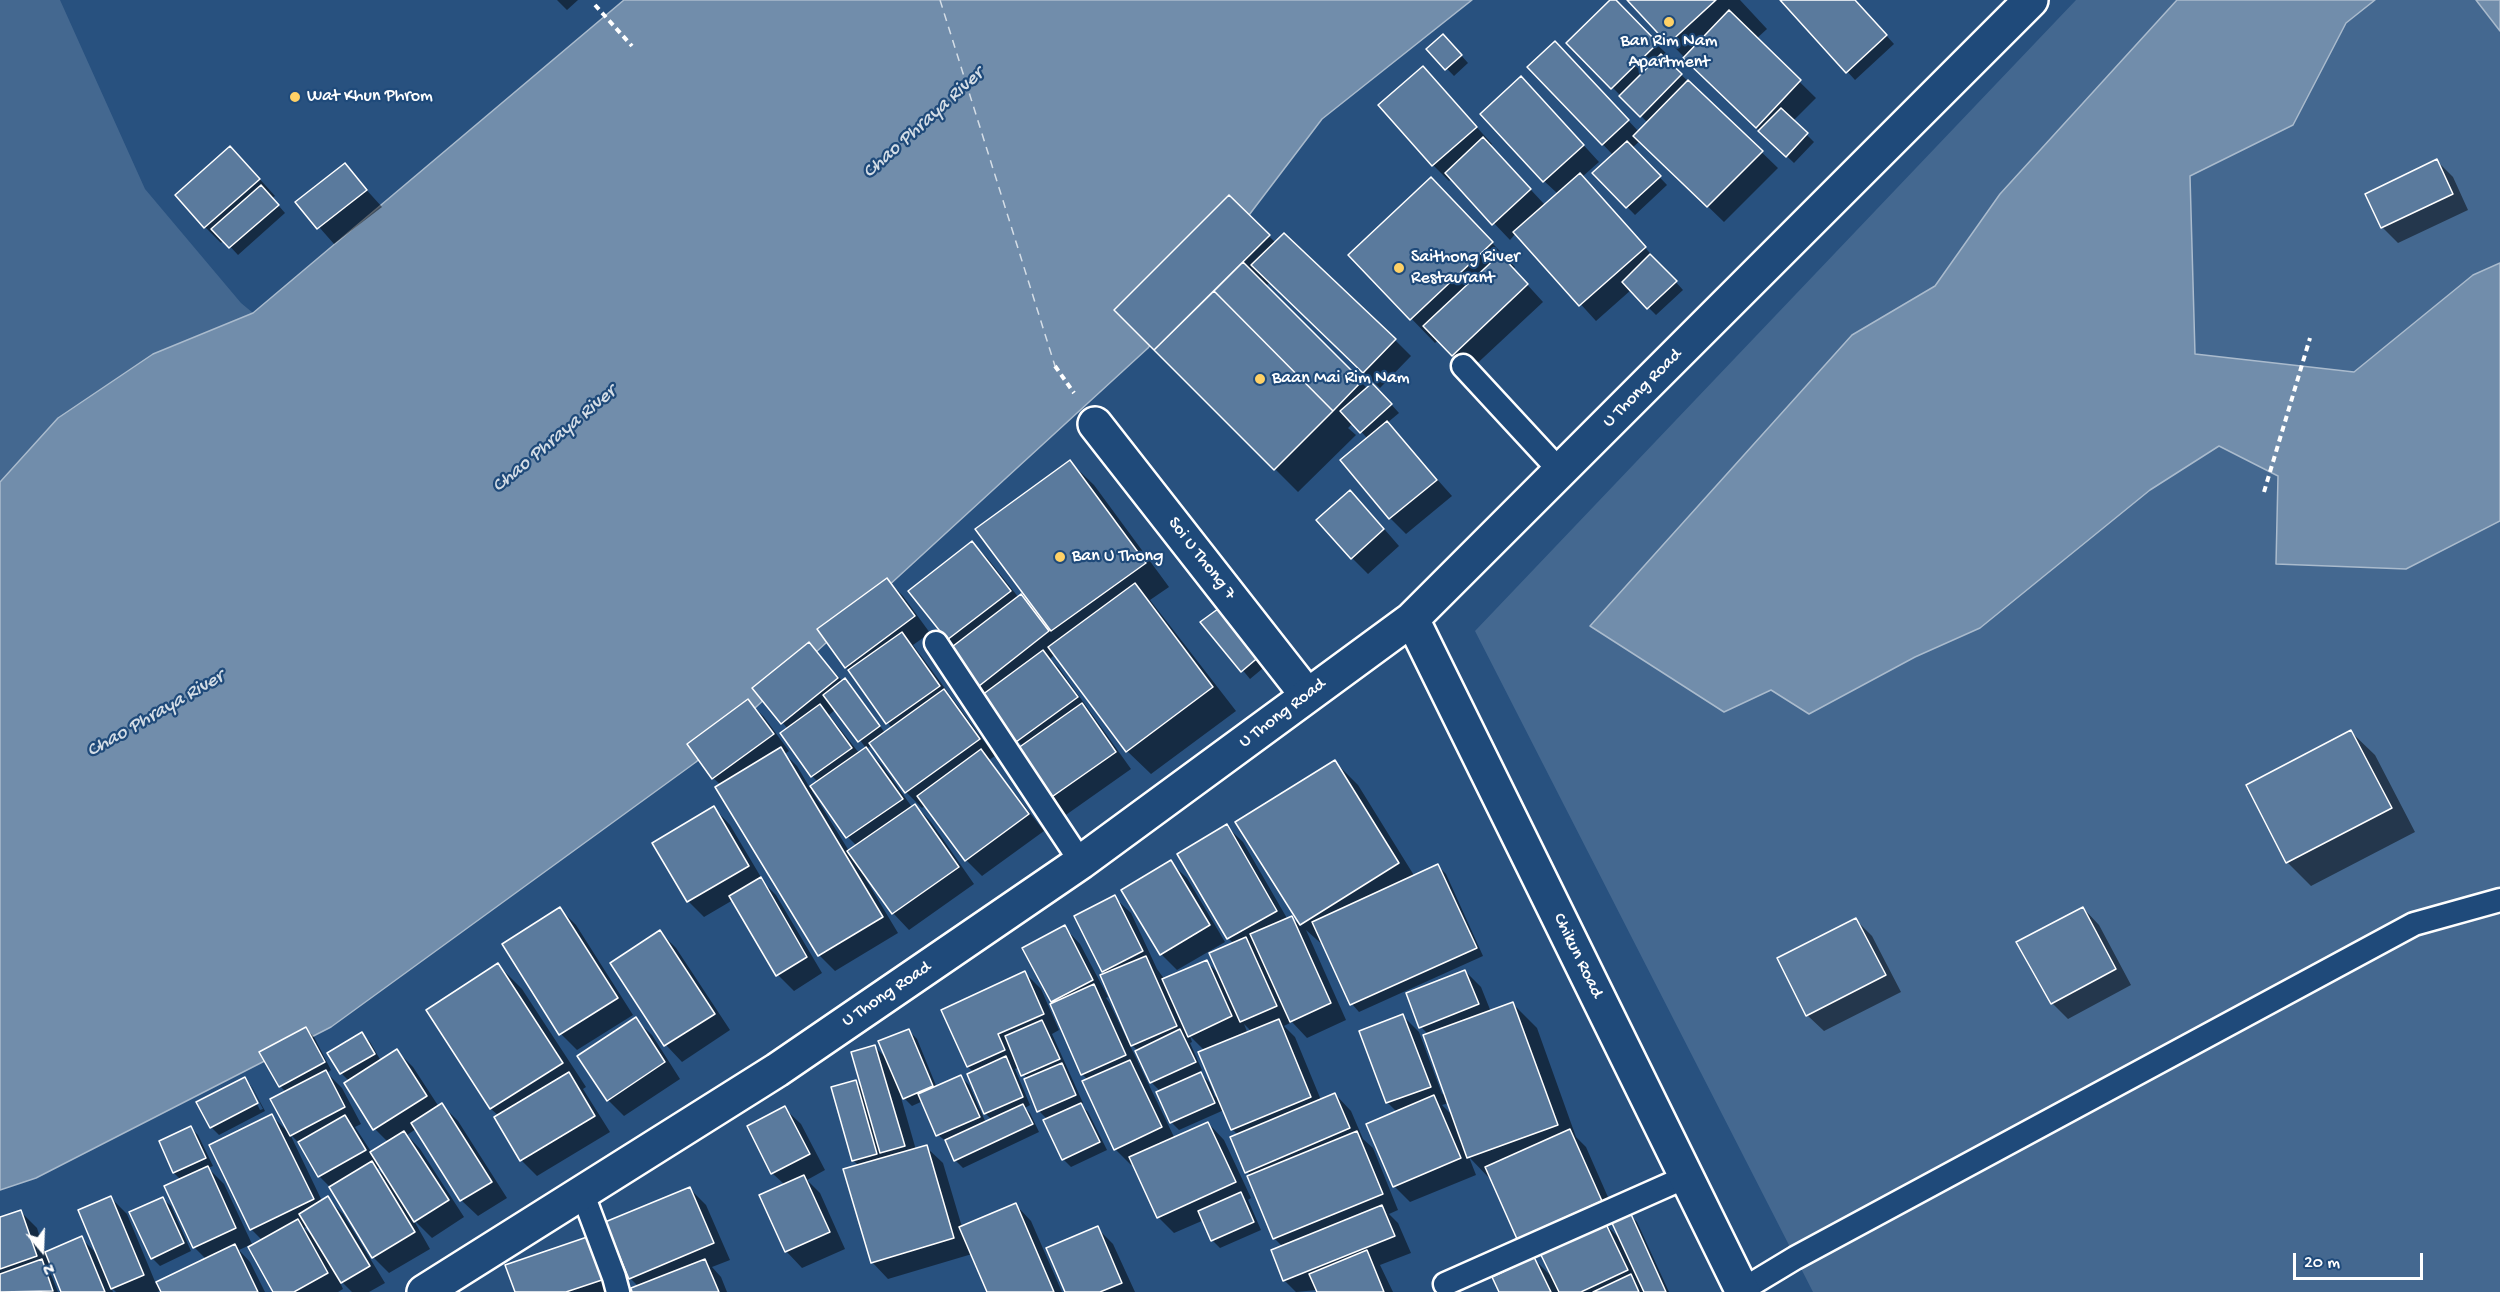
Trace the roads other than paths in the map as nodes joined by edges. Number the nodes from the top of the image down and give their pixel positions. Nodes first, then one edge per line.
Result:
1 (2031, 0) edge
2 (1463, 366) dead end
3 (1095, 424) dead end
4 (1560, 472) junction
5 (1412, 619) junction
6 (936, 643) dead end
7 (1307, 695) junction
8 (1081, 862) junction
9 (2500, 900) edge
10 (1686, 1177) junction
11 (582, 1192) junction
12 (1445, 1284) dead end
13 (1742, 1291) edge
14 (424, 1292) edge
15 (618, 1292) edge

1 - 4 main road, U Thong Road
2 - 4 lane
3 - 7 main road, Soi U Thong 7
4 - 5 main road, U Thong Road
5 - 7 main road, U Thong Road
5 - 10 main road, Chikun Road
6 - 8 lane
7 - 8 main road, U Thong Road
8 - 11 main road, U Thong Road
9 - 13 lane
10 - 12 lane
10 - 13 main road, Chikun Road
11 - 14 main road, U Thong Road
11 - 15 lane

